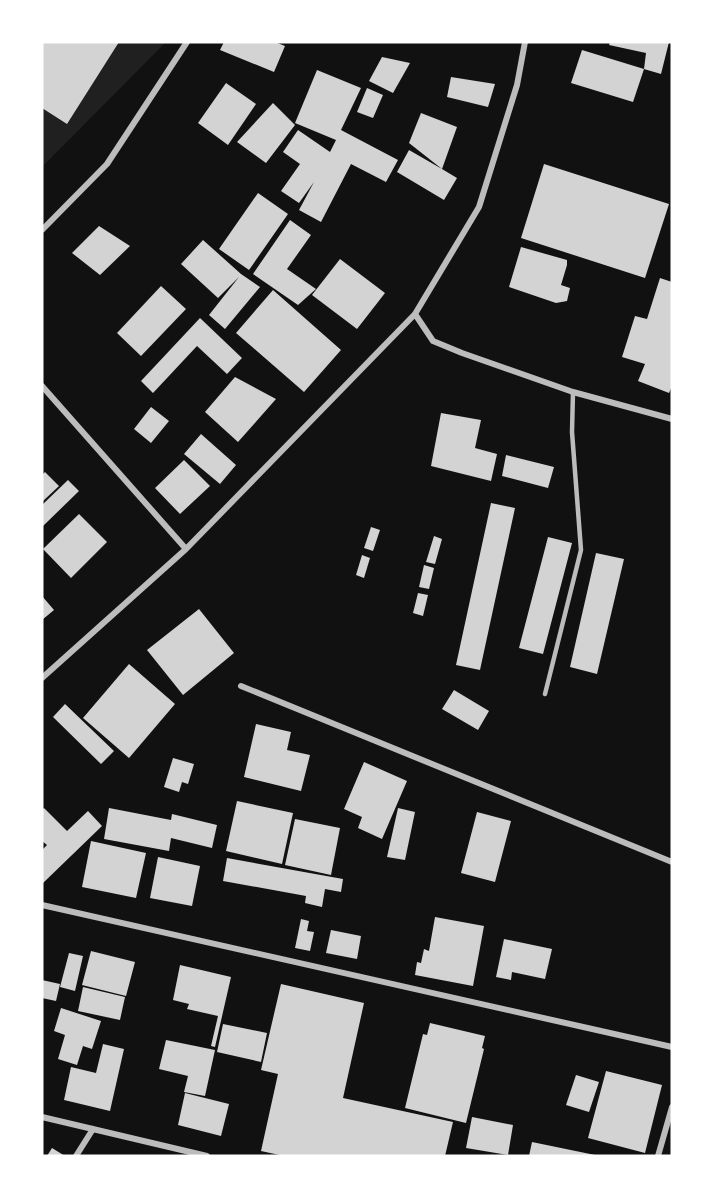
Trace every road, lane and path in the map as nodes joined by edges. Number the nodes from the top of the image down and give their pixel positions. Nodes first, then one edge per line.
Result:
1 (187, 42) edge
2 (525, 42) edge
3 (42, 230) edge
4 (416, 314) junction
5 (42, 386) edge
6 (573, 392) junction
7 (672, 419) edge
8 (186, 549) junction
9 (42, 678) edge
10 (241, 686) dead end
11 (546, 694) dead end
12 (672, 862) edge
13 (42, 905) edge
14 (672, 1047) edge
15 (672, 1107) edge
16 (42, 1117) edge
17 (93, 1129) junction
18 (76, 1156) edge
19 (207, 1156) edge
20 (658, 1156) edge

1 - 3 street
2 - 4 street
4 - 6 street
4 - 8 street
5 - 8 street
6 - 7 street
6 - 11 lane
8 - 9 street
10 - 12 street
13 - 14 street
15 - 20 street
16 - 17 street
17 - 18 street
17 - 19 street

